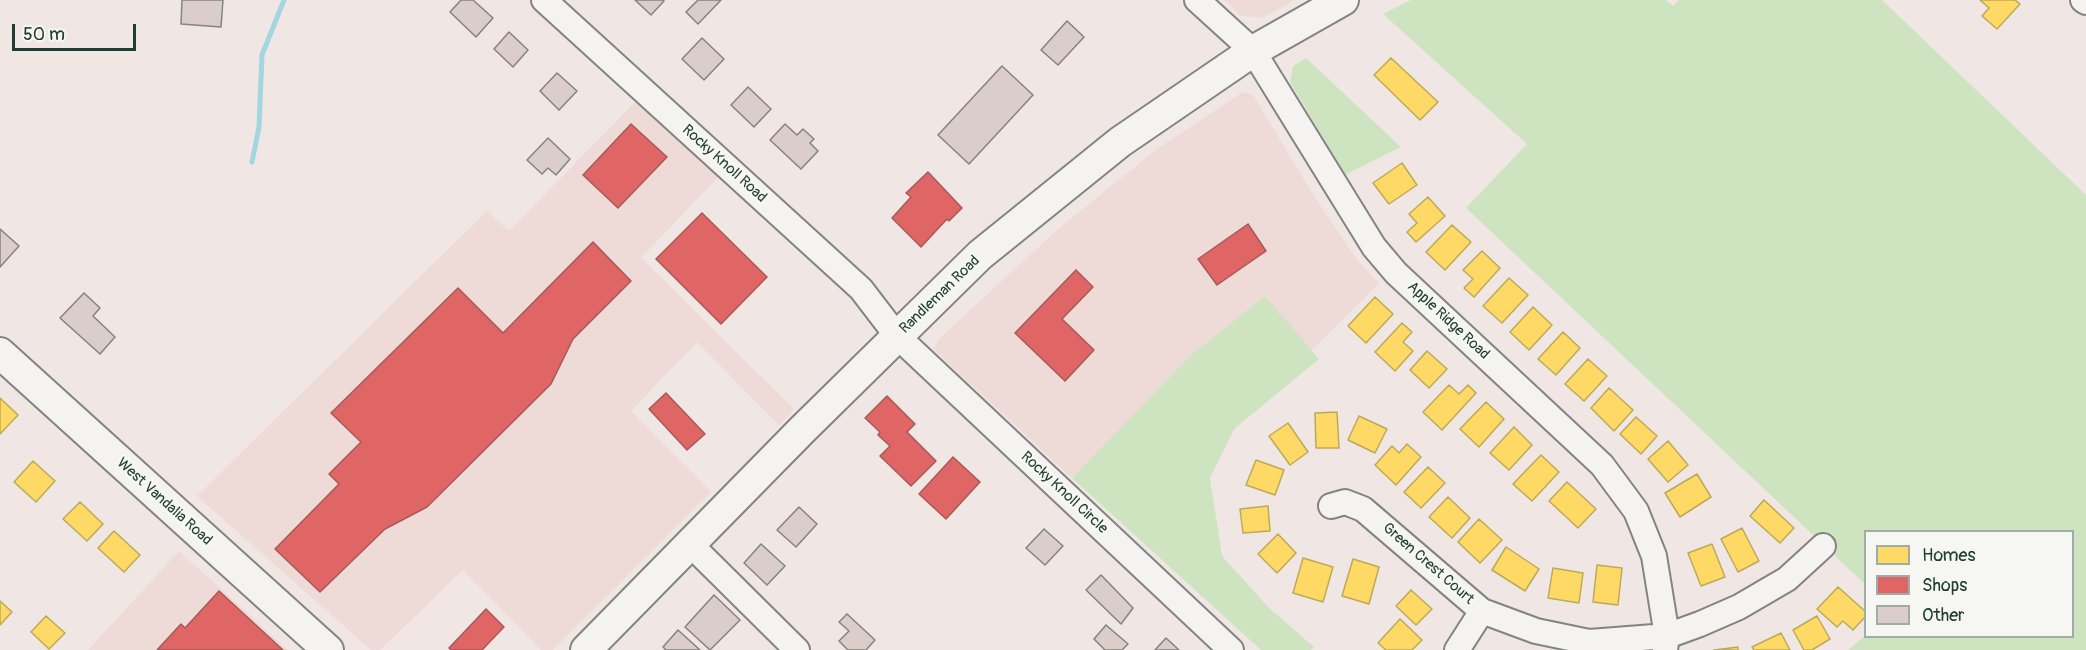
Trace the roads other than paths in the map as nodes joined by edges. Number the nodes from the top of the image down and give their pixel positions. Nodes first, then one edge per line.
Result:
1 (544, 0) edge
2 (1197, 0) edge
3 (1343, 0) edge
4 (1253, 51) junction
5 (897, 336) junction
6 (0, 353) edge
7 (1331, 506) dead end
8 (691, 545) junction
9 (1823, 546) dead end
10 (1482, 610) junction
11 (1666, 643) edge
12 (328, 650) edge
13 (586, 650) edge
14 (797, 650) edge
15 (1231, 650) edge
16 (1457, 650) edge

1 - 5 street, Rocky Knoll Road
2 - 4 street, Apple Ridge Road
3 - 4 main road, Randleman Road
4 - 5 main road, Randleman Road
4 - 11 street, Apple Ridge Road
5 - 8 main road, Randleman Road
5 - 15 street, Rocky Knoll Circle
6 - 12 main road, West Vandalia Road
7 - 10 street, Green Crest Court
8 - 13 main road, Randleman Road
8 - 14 street
9 - 11 street, Green Crest Court
10 - 11 street, Green Crest Court
10 - 16 street

